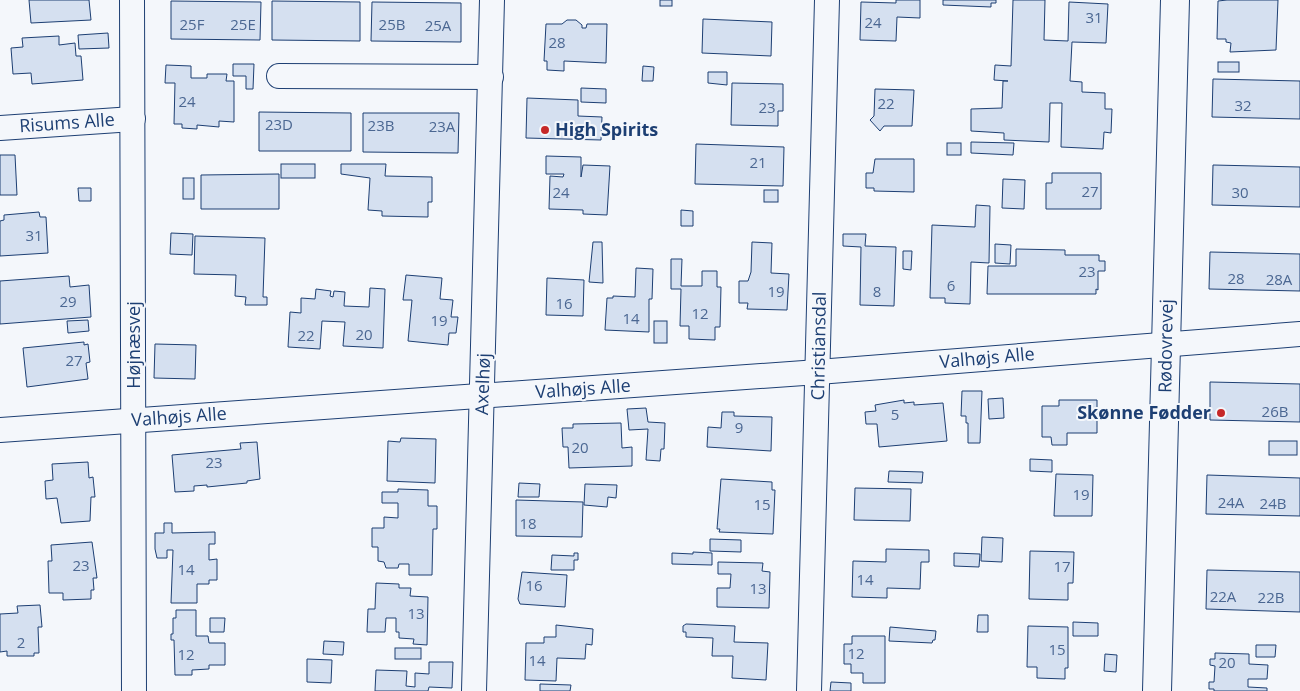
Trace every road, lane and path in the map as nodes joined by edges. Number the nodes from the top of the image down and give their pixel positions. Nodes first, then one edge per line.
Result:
1 (132, 0) edge
2 (492, 0) edge
3 (826, 0) edge
4 (1175, 0) edge
5 (278, 76) dead end
6 (491, 76) junction
7 (133, 119) junction
8 (0, 128) edge
9 (1300, 334) edge
10 (1166, 344) junction
11 (818, 372) junction
12 (483, 396) junction
13 (134, 420) junction
14 (0, 430) edge
15 (134, 691) edge
16 (474, 691) edge
17 (809, 691) edge
18 (1157, 691) edge

1 - 7 street, Højnæsvej
2 - 6 street, Axelhøj
3 - 11 street, Christiansdal
4 - 10 street, Rødovrevej
5 - 6 street
6 - 12 street, Axelhøj
7 - 8 street, Risums Alle
7 - 13 street, Højnæsvej
9 - 10 street, Valhøjs Alle
10 - 11 street, Valhøjs Alle
10 - 18 street, Rødovrevej
11 - 12 street, Valhøjs Alle
11 - 17 street, Christiansdal
12 - 13 street, Valhøjs Alle
12 - 16 street, Axelhøj
13 - 14 street, Valhøjs Alle
13 - 15 street, Højnæsvej

